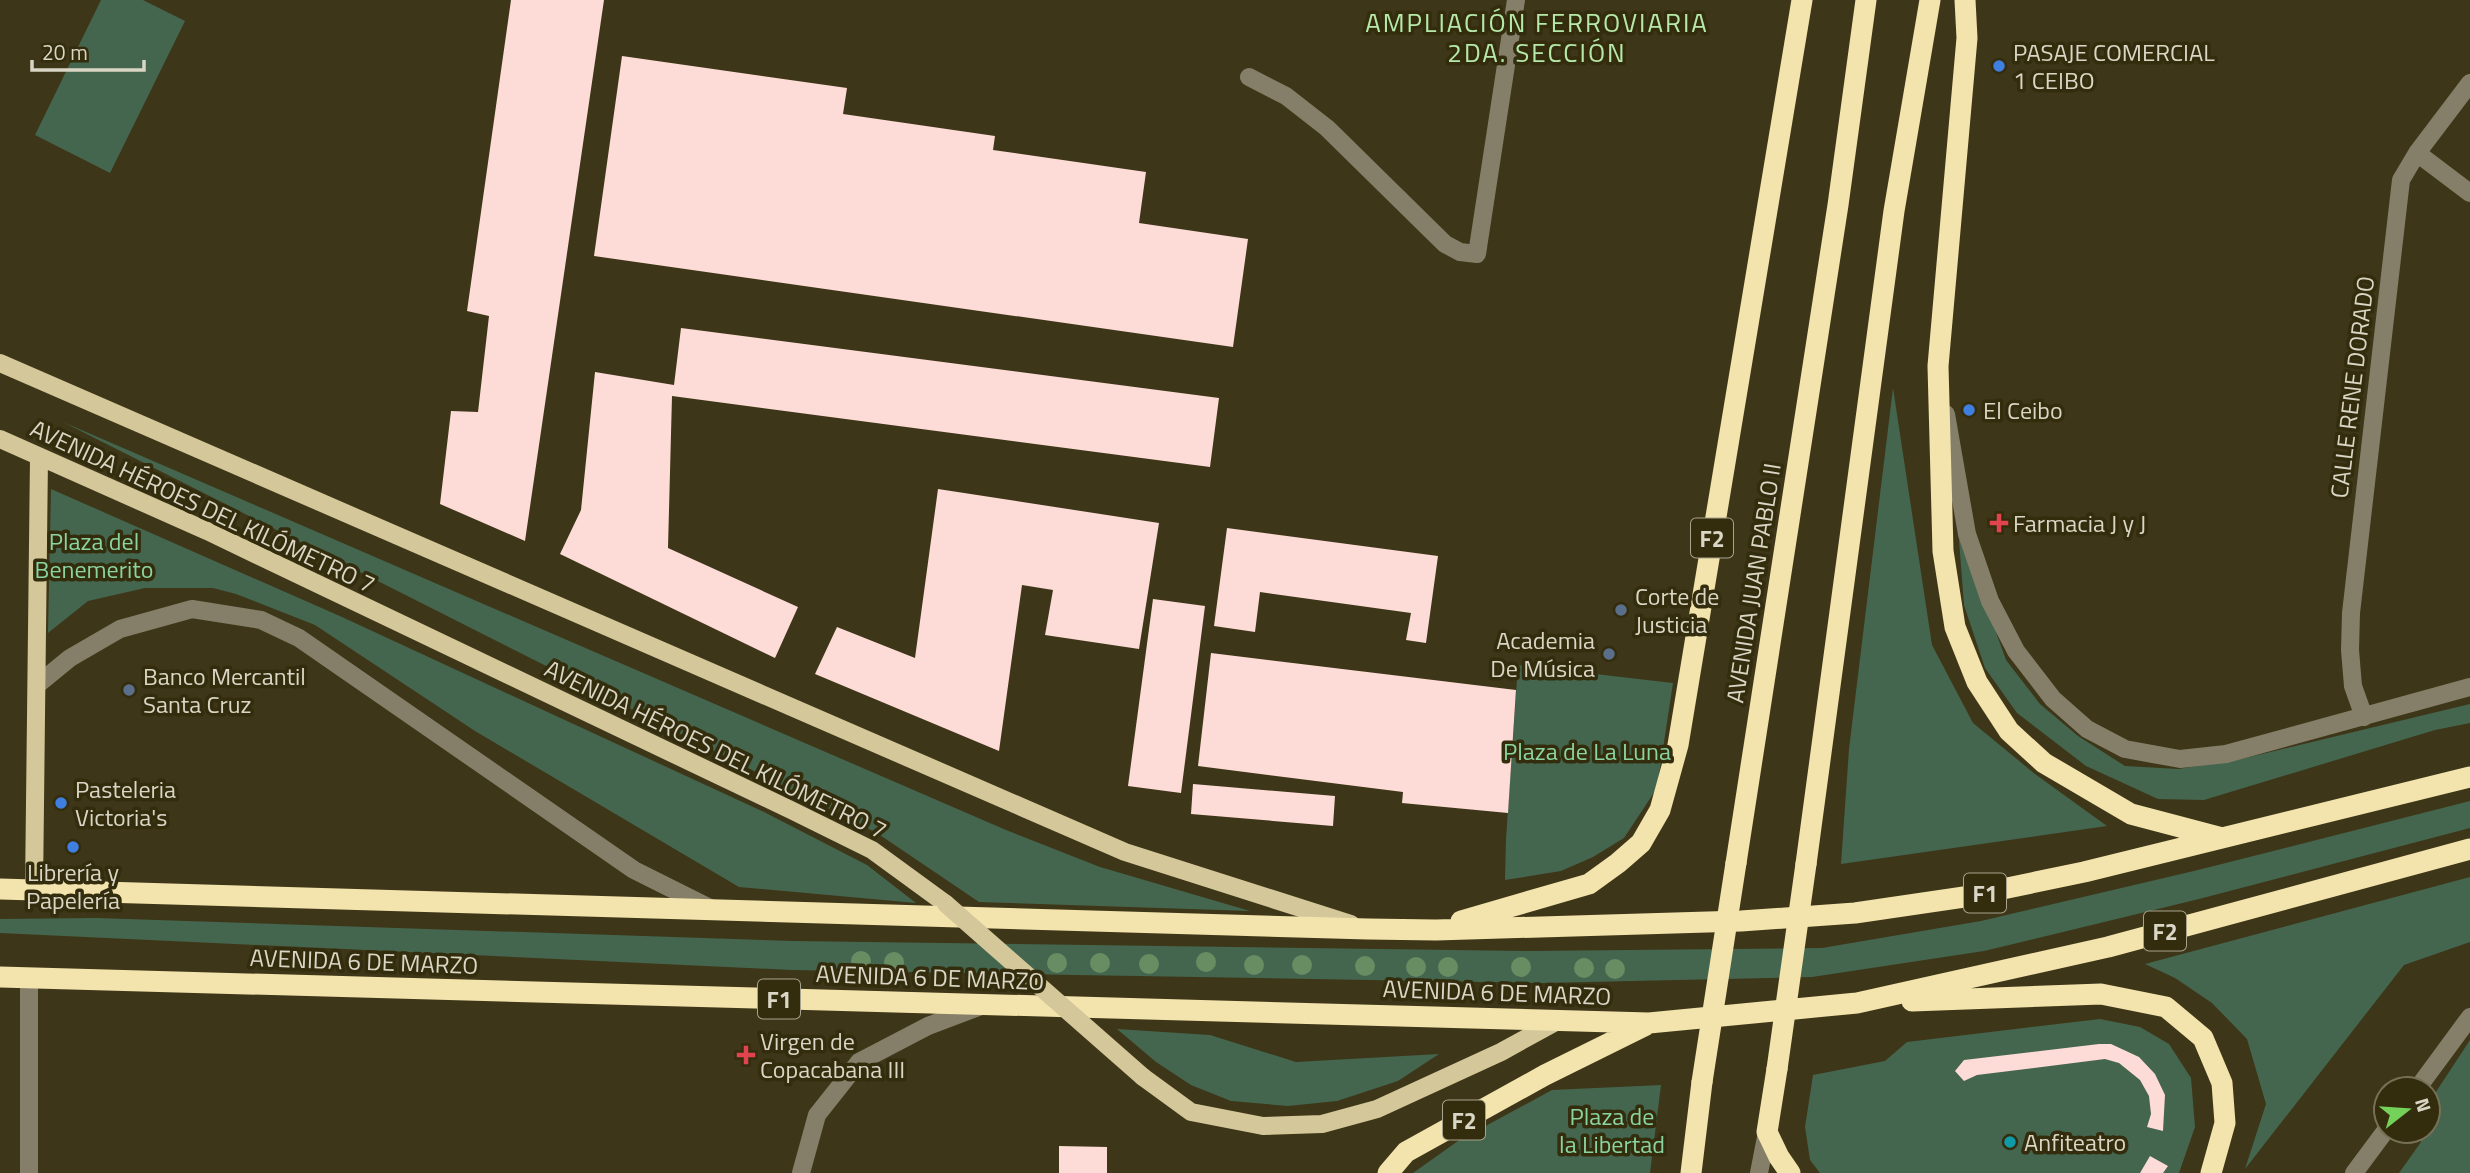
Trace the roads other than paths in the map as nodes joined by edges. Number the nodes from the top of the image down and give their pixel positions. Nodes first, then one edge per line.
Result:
1 (1516, 0) edge
2 (1802, 0) edge
3 (1866, 0) edge
4 (1930, 0) edge
5 (1965, 0) edge
6 (1249, 77) dead end
7 (2470, 83) edge
8 (2417, 152) junction
9 (2470, 193) edge
10 (0, 363) edge
11 (1938, 366) junction
12 (0, 439) edge
13 (39, 457) junction
14 (37, 685) junction
15 (2470, 687) edge
16 (2364, 717) junction
17 (2470, 777) edge
18 (2224, 839) junction
19 (2470, 849) edge
20 (0, 889) edge
21 (34, 890) junction
22 (715, 911) junction
23 (1368, 929) junction
24 (1434, 930) junction
25 (0, 977) edge
26 (29, 978) junction
27 (1854, 1003) junction
28 (986, 1004) junction
29 (2470, 1017) edge
30 (1559, 1020) junction
31 (1649, 1023) junction
32 (2427, 1075) edge
33 (1767, 1132) junction
34 (2375, 1145) edge
35 (29, 1173) edge
36 (801, 1173) edge
37 (1388, 1173) edge
38 (1691, 1173) edge
39 (1759, 1173) edge
40 (1790, 1173) edge
41 (2210, 1173) edge
42 (2354, 1173) edge

1 - 6 street
2 - 24 highway, F2
3 - 38 highway, AVENIDA JUAN PABLO II, bridge
4 - 33 highway, bridge
5 - 11 highway
7 - 8 street, CALLE RENE DORADO
8 - 9 street
8 - 16 street, CALLE RENE DORADO
10 - 23 main road, AVENIDA HÉROES DEL KILÓMETRO 7
11 - 16 street
11 - 18 highway
12 - 13 main road, AVENIDA HÉROES DEL KILÓMETRO 7
13 - 14 main road
13 - 30 main road, AVENIDA HÉROES DEL KILÓMETRO 7, bridge
14 - 21 main road
14 - 22 street
15 - 16 street
17 - 18 highway
18 - 24 highway, F1
19 - 27 highway, F2
20 - 21 highway, F1
21 - 22 highway, F1
22 - 23 highway, F1
23 - 24 highway, F1
25 - 26 highway, AVENIDA 6 DE MARZO / F1
26 - 28 highway, AVENIDA 6 DE MARZO / F1
26 - 35 street
27 - 31 highway, F2
27 - 41 highway, F2
28 - 30 highway, AVENIDA 6 DE MARZO / F1
28 - 36 street
29 - 32 street
30 - 31 highway, AVENIDA 6 DE MARZO / F1
31 - 37 highway, F2
33 - 39 street
33 - 40 highway
34 - 42 street

